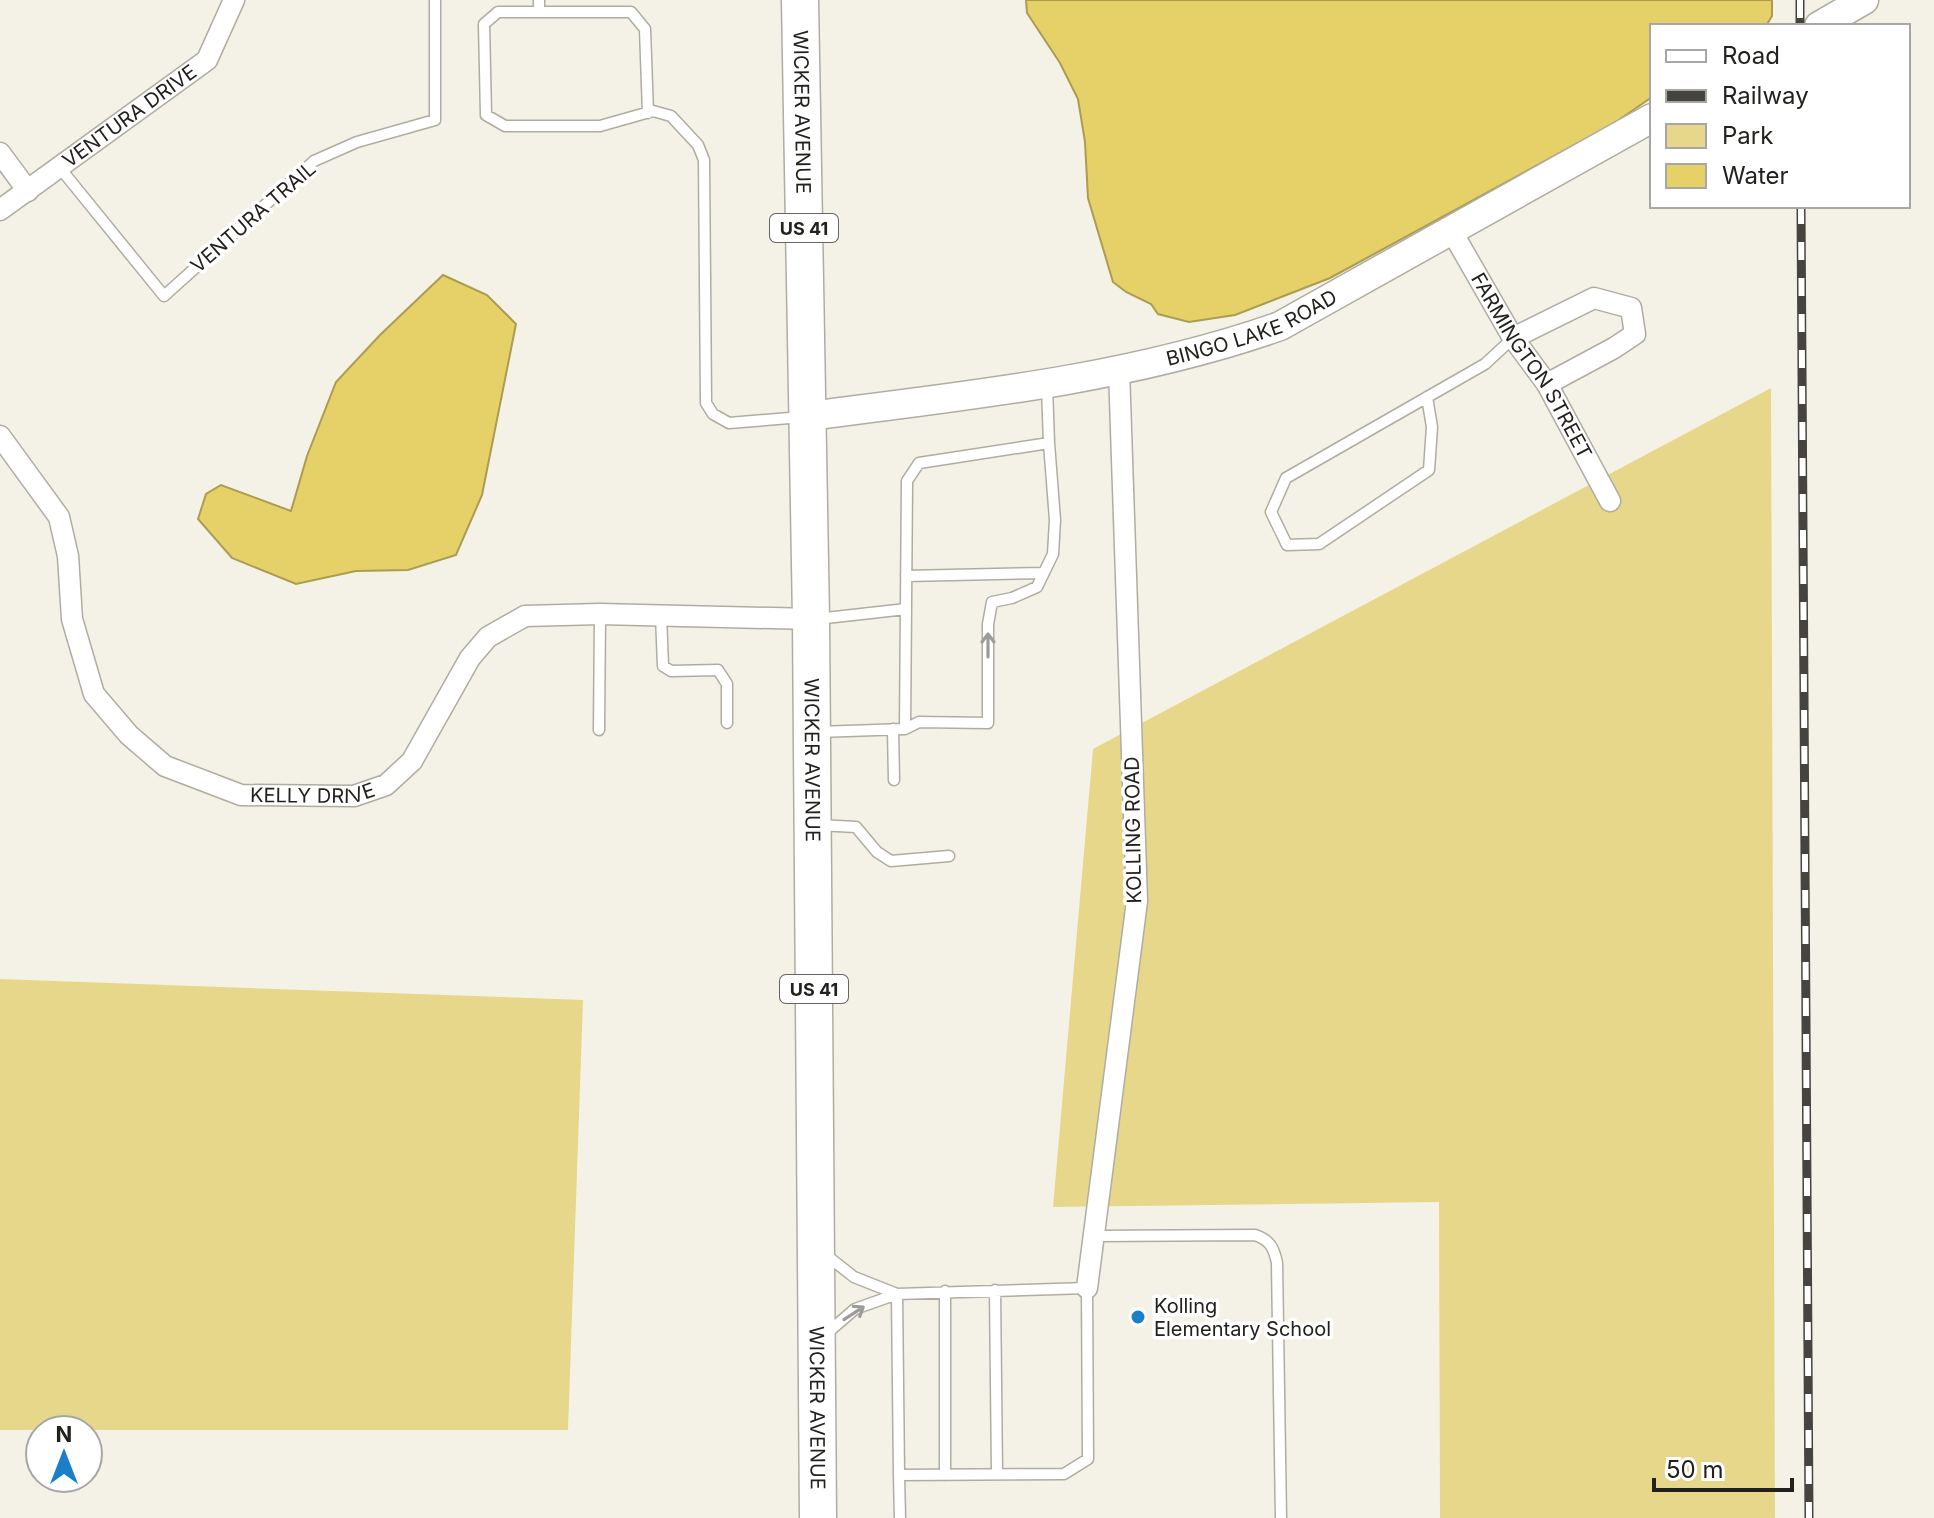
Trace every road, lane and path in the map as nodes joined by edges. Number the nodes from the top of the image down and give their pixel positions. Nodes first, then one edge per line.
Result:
1 (234, 0) edge
2 (435, 0) edge
3 (539, 0) edge
4 (800, 0) edge
5 (1864, 0) edge
6 (539, 12) junction
7 (1822, 24) edge
8 (648, 113) junction
9 (1650, 119) edge
10 (0, 153) edge
11 (60, 168) junction
12 (28, 191) junction
13 (0, 210) edge
14 (1451, 230) junction
15 (1513, 338) junction
16 (1119, 370) junction
17 (1047, 382) junction
18 (1547, 384) junction
19 (1427, 397) junction
20 (808, 416) junction
21 (0, 436) edge
22 (1049, 443) junction
23 (1610, 501) dead end
24 (1044, 573) junction
25 (906, 576) junction
26 (906, 609) junction
27 (600, 614) junction
28 (661, 615) junction
29 (811, 619) junction
30 (727, 723) dead end
31 (899, 729) junction
32 (599, 730) dead end
33 (812, 732) junction
34 (894, 780) dead end
35 (813, 824) junction
36 (949, 856) dead end
37 (1094, 1236) junction
38 (816, 1247) junction
39 (1087, 1288) junction
40 (995, 1290) junction
41 (945, 1291) junction
42 (897, 1294) junction
43 (817, 1343) junction
44 (997, 1474) junction
45 (899, 1475) junction
46 (945, 1475) junction
47 (818, 1518) edge
48 (900, 1518) edge
49 (1281, 1518) edge

1 - 11 street, VENTURA DRIVE
2 - 11 lane, VENTURA TRAIL
3 - 6 lane
4 - 20 highway, WICKER AVENUE / US 41
5 - 7 street
6 - 8 lane
6 - 8 lane
8 - 20 lane
9 - 14 street, BINGO LAKE ROAD
10 - 12 street
11 - 12 street, VENTURA DRIVE
12 - 13 street, VENTURA DRIVE
14 - 15 street, FARMINGTON STREET
14 - 16 street, BINGO LAKE ROAD
15 - 18 street, FARMINGTON STREET
15 - 18 street
15 - 19 lane
16 - 17 street, BINGO LAKE ROAD
16 - 37 street, KOLLING ROAD
17 - 20 street, BINGO LAKE ROAD
17 - 22 lane
18 - 23 street, FARMINGTON STREET
19 - 19 lane
20 - 29 highway, WICKER AVENUE / US 41
21 - 27 street, KELLY DRIVE
22 - 24 lane
22 - 25 lane
24 - 25 lane
31 -> 24 lane
25 - 26 lane
26 - 29 lane
26 - 31 lane
27 - 28 street, KELLY DRIVE
27 - 32 lane
28 - 29 street, KELLY DRIVE
28 - 30 lane
29 - 33 highway, WICKER AVENUE / US 41
31 - 33 lane
31 - 34 lane
33 - 35 highway, WICKER AVENUE / US 41
35 - 36 lane
35 - 38 highway, WICKER AVENUE / US 41
37 - 39 street, KOLLING ROAD
37 - 49 lane
38 - 42 lane
38 - 43 highway, WICKER AVENUE / US 41
39 - 40 lane
39 - 44 lane
40 - 41 lane
40 - 44 lane
41 - 42 lane
41 - 46 lane
43 -> 42 lane
42 - 45 lane
43 - 47 highway, WICKER AVENUE / US 41
44 - 46 lane
45 - 46 lane
45 - 48 lane

